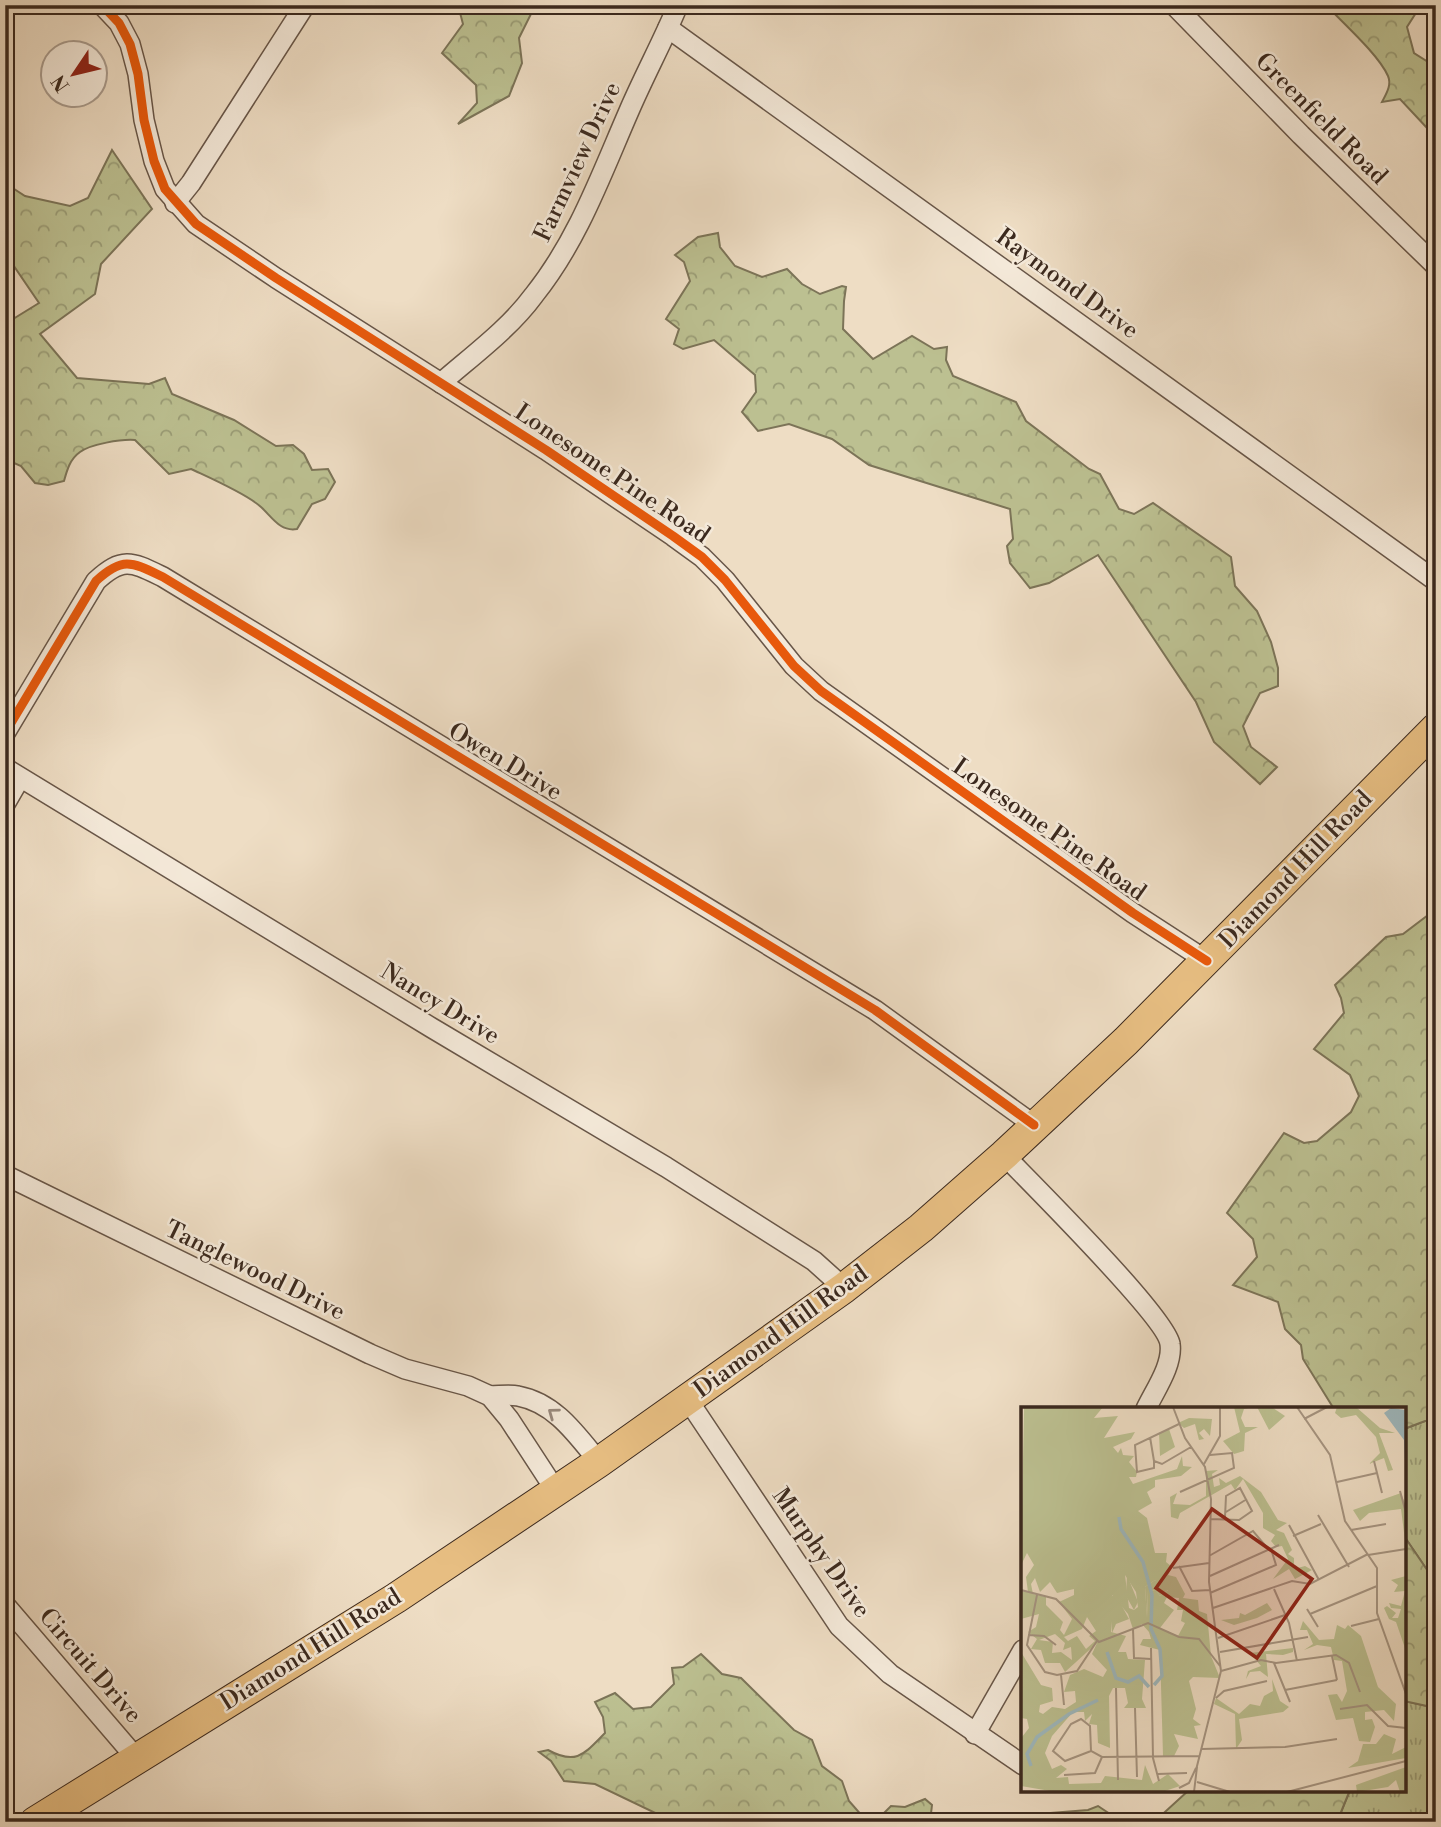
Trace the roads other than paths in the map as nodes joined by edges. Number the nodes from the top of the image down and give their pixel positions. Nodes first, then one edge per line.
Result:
1 (102, 5) edge
2 (305, 5) edge
3 (678, 5) edge
4 (1174, 5) edge
5 (668, 28) junction
6 (176, 203) junction
7 (1436, 266) edge
8 (442, 383) junction
9 (1436, 581) edge
10 (1436, 728) edge
11 (5, 733) edge
12 (13, 773) edge
13 (5, 804) edge
14 (1207, 961) junction
15 (1034, 1125) junction
16 (1004, 1155) junction
17 (5, 1175) edge
18 (844, 1288) junction
19 (490, 1396) junction
20 (688, 1400) junction
21 (1147, 1407) edge
22 (599, 1462) junction
23 (556, 1491) junction
24 (5, 1605) edge
25 (1021, 1654) edge
26 (975, 1734) junction
27 (137, 1759) junction
28 (1021, 1764) edge
29 (35, 1822) edge

1 - 6 street, Lonesome Pine Road
2 - 6 street
3 - 5 street, Farmview Drive
4 - 7 street, Greenfield Road
5 - 8 street, Farmview Drive
5 - 9 street, Raymond Drive
6 - 8 street, Lonesome Pine Road
8 - 14 street, Lonesome Pine Road
10 - 14 main road, Diamond Hill Road
11 - 15 street, Owen Drive
12 - 13 street
12 - 18 street, Nancy Drive
14 - 15 main road, Diamond Hill Road
15 - 16 main road, Diamond Hill Road
16 - 18 main road, Diamond Hill Road
16 - 21 street
17 - 19 street, Tanglewood Drive
18 - 20 main road, Diamond Hill Road
22 -> 19 street, Tanglewood Drive
19 - 23 street, Tanglewood Drive
20 - 22 main road, Diamond Hill Road
20 - 26 street, Murphy Drive
22 - 23 main road, Diamond Hill Road
23 - 27 main road, Diamond Hill Road
24 - 27 street, Circuit Drive
25 - 26 street
26 - 28 street, Murphy Drive
27 - 29 main road, Diamond Hill Road

